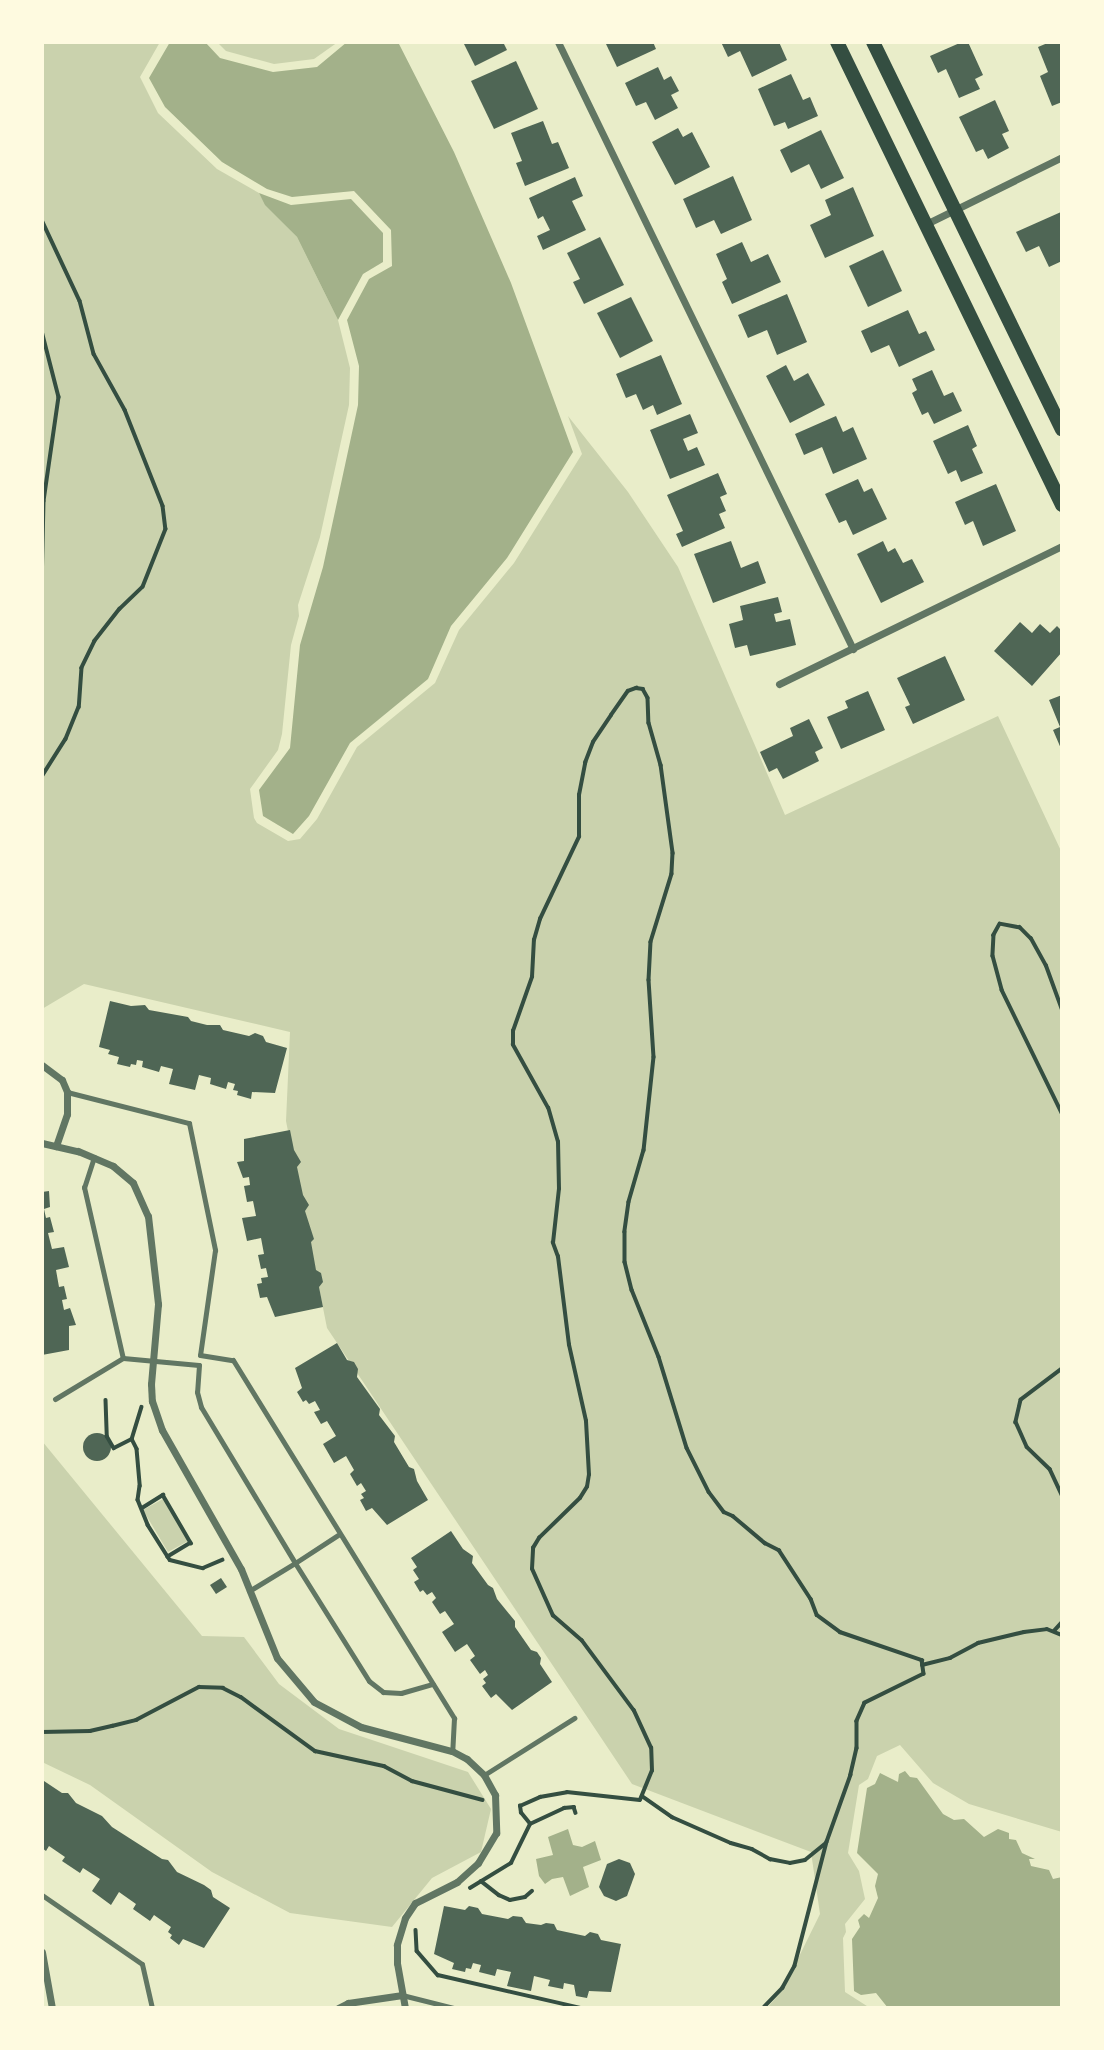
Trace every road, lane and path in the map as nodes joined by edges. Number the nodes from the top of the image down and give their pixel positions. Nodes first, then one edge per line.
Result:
1 (558, 42) edge
2 (837, 42) edge
3 (873, 42) edge
4 (1062, 157) edge
5 (955, 210) junction
6 (42, 220) edge
7 (926, 224) junction
8 (42, 331) edge
9 (1062, 429) edge
10 (1062, 503) edge
11 (1062, 546) edge
12 (42, 590) edge
13 (853, 649) junction
14 (779, 684) dead end
15 (42, 777) edge
16 (1062, 1010) edge
17 (42, 1065) edge
18 (67, 1092) junction
19 (1062, 1113) edge
20 (42, 1143) edge
21 (56, 1146) junction
22 (94, 1157) junction
23 (201, 1355) junction
24 (123, 1358) junction
25 (152, 1360) junction
26 (199, 1365) junction
27 (1062, 1369) edge
28 (55, 1399) dead end
29 (106, 1400) dead end
30 (153, 1403) junction
31 (132, 1439) junction
32 (1062, 1495) edge
33 (141, 1509) junction
34 (338, 1535) junction
35 (234, 1555) junction
36 (168, 1557) junction
37 (295, 1563) junction
38 (249, 1591) junction
39 (1062, 1622) edge
40 (1053, 1631) junction
41 (1062, 1635) edge
42 (922, 1665) junction
43 (433, 1684) junction
44 (574, 1718) dead end
45 (42, 1732) edge
46 (452, 1751) junction
47 (484, 1775) junction
48 (642, 1797) junction
49 (495, 1802) junction
50 (576, 1814) dead end
51 (530, 1824) junction
52 (827, 1842) junction
53 (481, 1881) junction
54 (532, 1891) dead end
55 (461, 1893) dead end
56 (42, 1895) edge
57 (416, 1927) dead end
58 (42, 1952) edge
59 (402, 1996) junction
60 (52, 2008) edge
61 (152, 2008) edge
62 (338, 2008) edge
63 (405, 2008) edge
64 (454, 2008) edge
65 (581, 2008) edge
66 (764, 2008) edge

1 - 13 street
2 - 7 main road
3 - 5 main road
4 - 5 street
5 - 7 street
5 - 9 main road
6 - 15 path
7 - 10 main road
8 - 12 path
11 - 13 street
13 - 14 street
16 - 19 path
17 - 18 street
18 - 21 street
18 - 23 lane
20 - 21 street
21 - 22 street
22 - 24 lane
22 - 25 street
23 - 26 lane
23 - 34 lane
24 - 25 lane
24 - 28 lane
25 - 26 lane
25 - 30 street
26 - 37 lane
27 - 32 path
29 - 31 path
30 - 31 path
30 - 35 street
31 - 33 path
33 - 36 path
33 - 36 path
34 - 37 lane
34 - 43 lane
35 - 36 path
35 - 38 street
37 - 38 lane
37 - 43 lane
38 - 46 street
39 - 40 path
40 - 41 path
40 - 42 path
42 - 48 path
42 - 52 path
43 - 46 lane
44 - 47 lane
45 - 49 path
46 - 47 street
47 - 49 street
48 - 51 path
48 - 52 path
49 - 59 street
50 - 51 path
51 - 53 path
52 - 66 path
53 - 54 path
53 - 55 path
56 - 61 lane
57 - 65 path
58 - 60 street
59 - 62 street
59 - 63 street
59 - 64 lane

